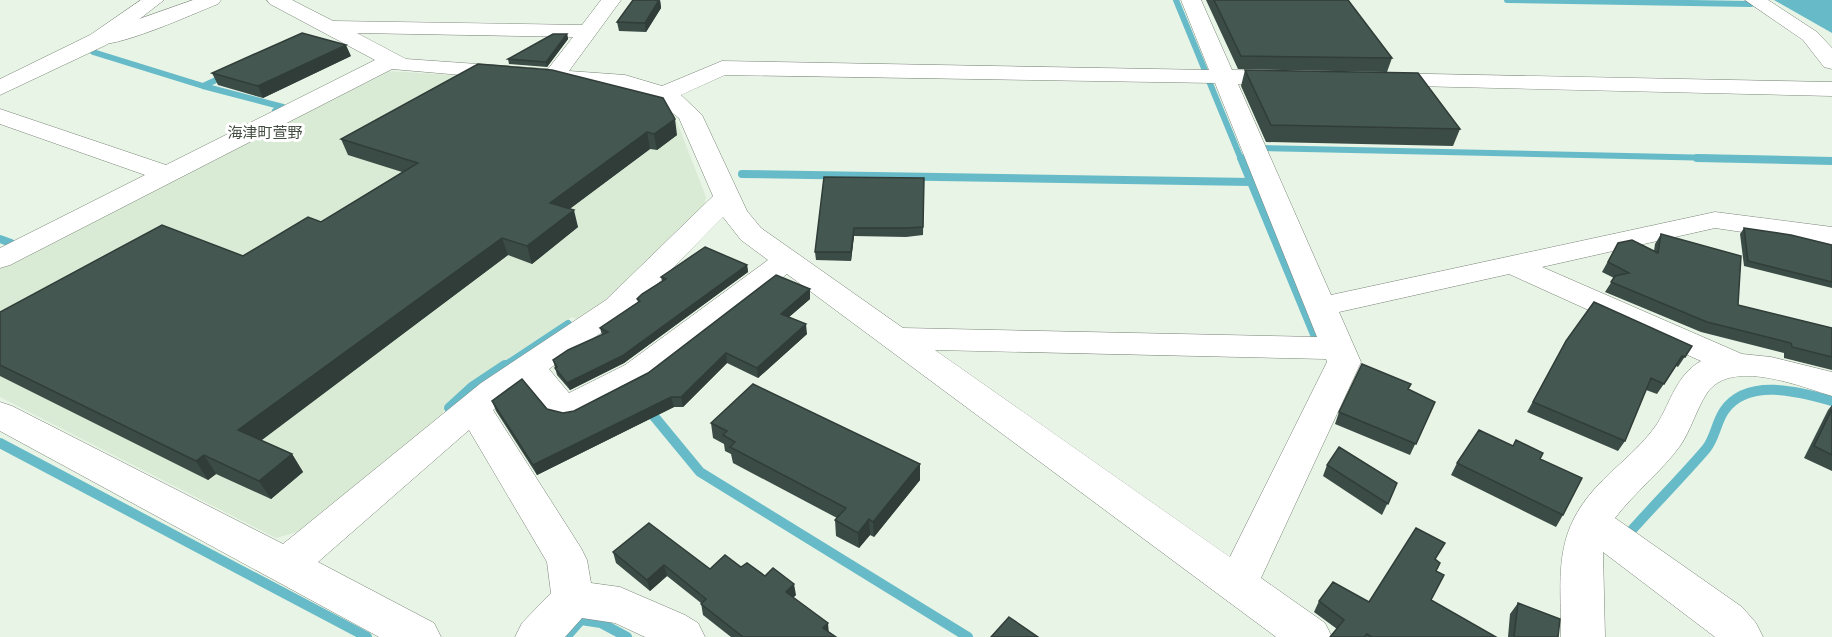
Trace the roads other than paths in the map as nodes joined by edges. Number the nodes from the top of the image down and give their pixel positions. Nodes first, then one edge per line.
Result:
1 (154, 0) edge
2 (211, 0) edge
3 (277, 0) edge
4 (611, 0) edge
5 (1191, 0) edge
6 (1755, 0) edge
7 (332, 27) junction
8 (589, 31) junction
9 (98, 40) junction
10 (392, 60) junction
11 (1832, 62) edge
12 (554, 76) junction
13 (1223, 77) junction
14 (1307, 79) edge
15 (1354, 80) edge
16 (0, 88) edge
17 (1832, 89) edge
18 (663, 94) junction
19 (0, 116) edge
20 (167, 174) junction
21 (727, 198) junction
22 (1832, 236) edge
23 (0, 259) edge
24 (786, 261) junction
25 (1512, 265) junction
26 (1323, 306) junction
27 (894, 338) junction
28 (1338, 348) junction
29 (1738, 365) junction
30 (529, 366) junction
31 (1832, 384) edge
32 (473, 407) junction
33 (0, 415) edge
34 (1591, 522) junction
35 (286, 565) junction
36 (1237, 585) junction
37 (573, 599) junction
38 (419, 637) edge
39 (537, 637) edge
40 (683, 637) edge
41 (1310, 637) edge
42 (1583, 637) edge
43 (1741, 637) edge

1 - 9 main road
2 - 9 street
3 - 7 street
4 - 8 street
5 - 13 street
6 - 11 street
7 - 8 street
7 - 10 street
8 - 12 street
9 - 16 main road
10 - 12 street
10 - 20 street
12 - 18 street
13 - 14 street
13 - 18 street
13 - 26 street
15 - 17 street
18 - 21 street
19 - 20 street
20 - 23 street
21 - 24 street
21 - 30 street
22 - 25 street
24 - 27 street
24 - 30 street
25 - 26 street
25 - 29 street
26 - 28 street
27 - 28 street
27 - 36 street
28 - 36 street
29 - 31 street
29 - 34 street
30 - 32 street
32 - 35 street
32 - 37 street
33 - 35 street
34 - 42 street
34 - 43 street
35 - 38 street
36 - 41 street
37 - 39 street
37 - 40 street

